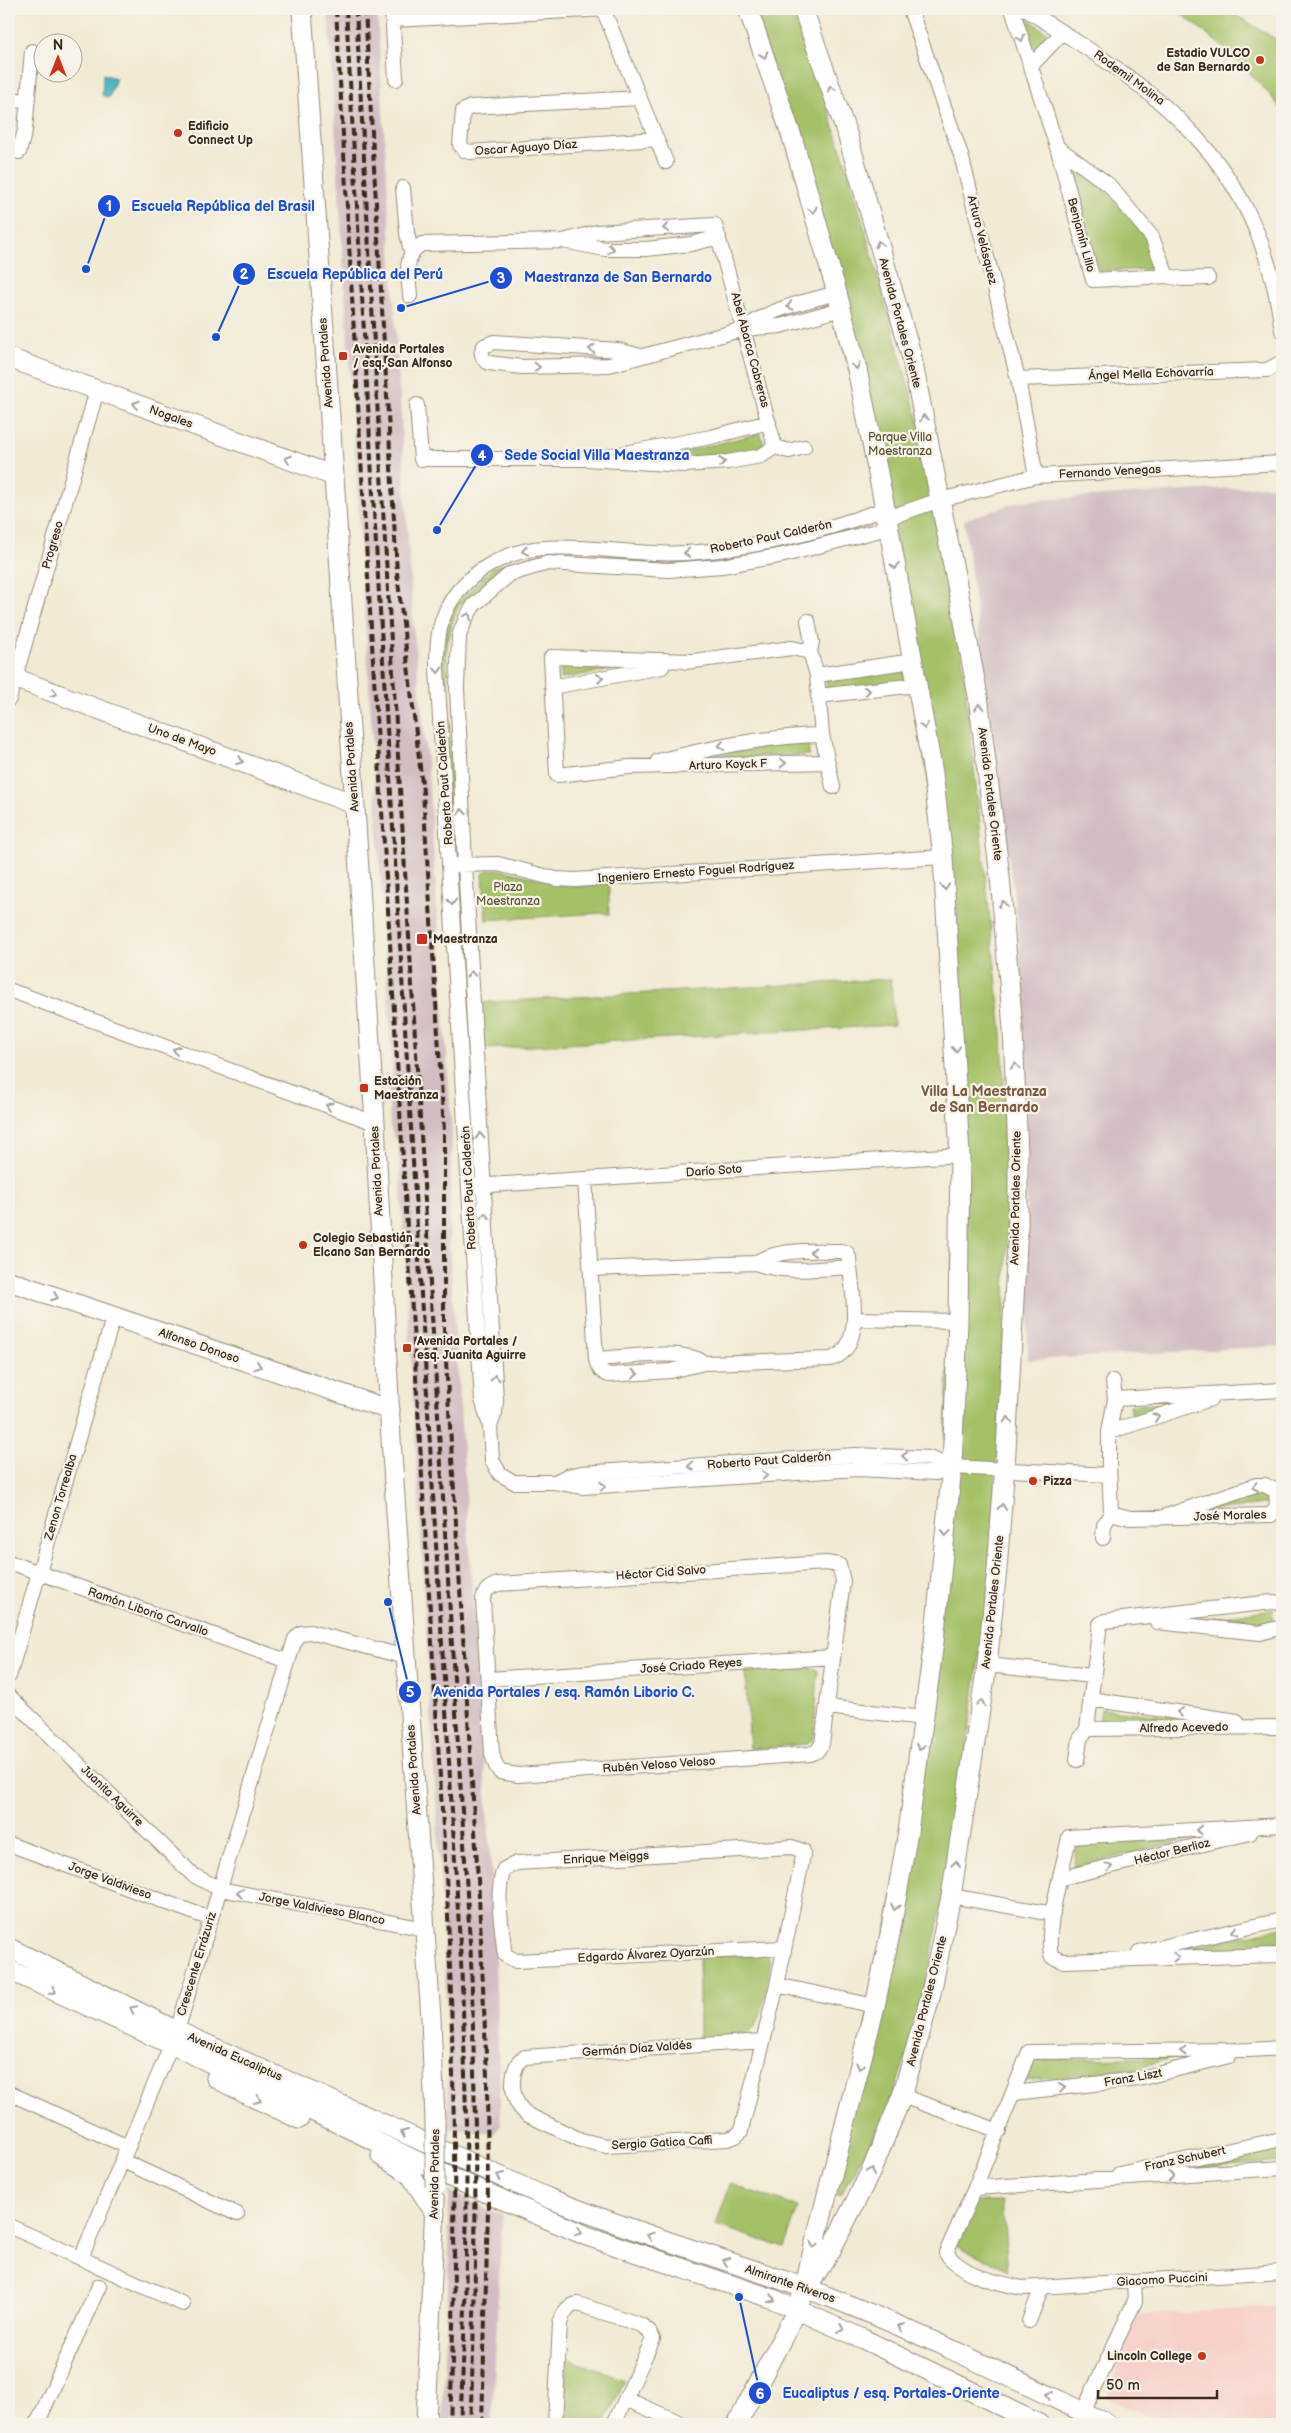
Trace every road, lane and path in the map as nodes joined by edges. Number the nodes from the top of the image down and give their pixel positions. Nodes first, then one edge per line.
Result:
1 (302, 9) edge
2 (604, 9) edge
3 (748, 9) edge
4 (803, 9) edge
5 (910, 9) edge
6 (1012, 9) edge
7 (1025, 9) edge
8 (392, 14) edge
9 (1063, 32) junction
10 (32, 51) dead end
11 (1030, 67) junction
12 (396, 79) dead end
13 (9, 98) edge
14 (640, 98) junction
15 (27, 102) junction
16 (656, 139) junction
17 (1057, 147) junction
18 (19, 152) dead end
19 (666, 162) dead end
20 (403, 188) dead end
21 (717, 231) junction
22 (564, 240) junction
23 (411, 252) junction
24 (1167, 276) junction
25 (1208, 278) dead end
26 (410, 296) dead end
27 (839, 301) junction
28 (744, 329) junction
29 (1282, 330) edge
30 (640, 356) junction
31 (9, 358) edge
32 (1282, 362) edge
33 (1018, 379) junction
34 (98, 390) junction
35 (418, 404) dead end
36 (769, 422) junction
37 (775, 447) junction
38 (804, 447) dead end
39 (586, 459) junction
40 (1282, 463) edge
41 (334, 476) junction
42 (1036, 476) junction
43 (940, 500) junction
44 (886, 518) junction
45 (808, 621) dead end
46 (810, 652) junction
47 (913, 660) junction
48 (693, 661) junction
49 (817, 675) junction
50 (12, 677) edge
51 (917, 685) junction
52 (552, 687) junction
53 (818, 696) junction
54 (9, 699) edge
55 (822, 735) junction
56 (827, 762) junction
57 (629, 768) junction
58 (833, 787) dead end
59 (354, 804) junction
60 (943, 857) junction
61 (464, 865) junction
62 (450, 866) junction
63 (9, 990) edge
64 (375, 1122) junction
65 (960, 1155) junction
66 (585, 1179) junction
67 (483, 1185) junction
68 (468, 1186) junction
69 (590, 1270) junction
70 (9, 1281) edge
71 (113, 1318) junction
72 (854, 1319) junction
73 (958, 1321) junction
74 (1113, 1381) dead end
75 (1282, 1390) edge
76 (1231, 1392) junction
77 (1115, 1399) junction
78 (390, 1410) junction
79 (490, 1426) junction
80 (1109, 1432) junction
81 (952, 1467) junction
82 (1005, 1469) junction
83 (1109, 1475) junction
84 (1111, 1513) junction
85 (1160, 1518) junction
86 (1102, 1538) dead end
87 (9, 1562) edge
88 (38, 1573) junction
89 (1282, 1603) edge
90 (1132, 1619) junction
91 (1282, 1627) edge
92 (406, 1657) junction
93 (833, 1657) junction
94 (288, 1660) junction
95 (987, 1665) junction
96 (9, 1676) edge
97 (1092, 1676) junction
98 (488, 1680) junction
99 (9, 1696) edge
100 (1090, 1700) junction
101 (827, 1706) junction
102 (924, 1718) junction
103 (1281, 1727) edge
104 (1087, 1729) junction
105 (1076, 1760) dead end
106 (1282, 1825) edge
107 (9, 1844) edge
108 (1061, 1878) junction
109 (220, 1889) junction
110 (951, 1896) junction
111 (1053, 1914) junction
112 (211, 1919) junction
113 (1282, 1920) edge
114 (425, 1929) junction
115 (9, 1948) edge
116 (783, 1948) junction
117 (1282, 1955) edge
118 (509, 1959) joint
119 (1110, 1959) junction
120 (9, 1970) edge
121 (777, 1985) junction
122 (875, 2006) junction
123 (175, 2038) junction
124 (762, 2041) junction
125 (1282, 2048) edge
126 (1250, 2050) junction
127 (190, 2053) junction
128 (515, 2067) joint
129 (9, 2092) edge
130 (1014, 2093) junction
131 (902, 2096) junction
132 (999, 2131) junction
133 (1282, 2139) edge
134 (128, 2147) junction
135 (464, 2160) joint
136 (122, 2161) junction
137 (1282, 2168) edge
138 (459, 2181) joint
139 (1088, 2182) junction
140 (975, 2188) junction
141 (825, 2203) junction
142 (435, 2213) junction
143 (237, 2214) dead end
144 (850, 2215) junction
145 (9, 2226) edge
146 (80, 2258) junction
147 (1282, 2272) edge
148 (1134, 2282) junction
149 (99, 2286) dead end
150 (1042, 2287) junction
151 (805, 2288) junction
152 (183, 2304) dead end
153 (797, 2310) junction
154 (1029, 2321) dead end
155 (626, 2398) junction
156 (1083, 2412) junction
157 (37, 2424) edge
158 (426, 2424) edge
159 (555, 2424) edge
160 (614, 2424) edge
161 (683, 2424) edge
162 (737, 2424) edge
163 (1039, 2424) edge
164 (1108, 2424) edge

1 - 41 street, Avenida Portales
2 - 8 street
2 - 14 street
3 -> 27 street, Avenida Portales Oriente
43 -> 4 street, Avenida Portales Oriente
5 - 33 street, Arturo Velásquez
6 -> 11 street, Benjamín Lillo
7 - 9 street, Rodemil Molina
8 - 12 street
9 - 11 street
9 - 29 street, Rodemil Molina
10 - 15 street
11 - 17 street, Benjamín Lillo
13 - 15 street
14 - 16 street
14 - 16 street, Oscar Aguayo Díaz
15 - 18 street
16 - 19 street
17 - 24 street
17 - 24 street, Benjamín Lillo
20 - 23 street
21 -> 22 street
22 -> 21 street
21 - 28 street, Abel Abarca Cabreras
22 - 23 street
23 - 26 street
24 - 25 street, Benjamín Lillo
27 - 28 street
27 -> 44 street, Avenida Portales Oriente
28 - 30 street
28 - 36 street, Abel Abarca Cabreras
30 -> 30 street
31 - 34 street, Nogales
32 - 33 street, Ángel Mella Echavarría
33 - 42 street, Arturo Velásquez
41 -> 34 street, Nogales
34 - 50 street, Progreso
35 - 39 street
36 - 37 street, Abel Abarca Cabreras
36 - 39 street
37 - 38 street
39 -> 37 street
40 - 42 street, Fernando Venegas
41 - 59 street, Avenida Portales
42 - 43 street, Fernando Venegas
43 - 44 street, Roberto Paut Calderón
82 -> 43 street, Avenida Portales Oriente
44 -> 47 street, Avenida Portales Oriente
61 -> 44 street, Roberto Paut Calderón
44 -> 62 street, Roberto Paut Calderón
45 - 46 street
46 - 48 street
46 - 49 street
47 - 49 street
47 - 51 street, Avenida Portales Oriente
52 -> 48 street
48 - 52 street
49 - 53 street
50 - 54 street, Progreso
50 -> 59 street, Uno de Mayo
53 -> 51 street
51 -> 60 street, Avenida Portales Oriente
52 - 57 street, Arturo Koyck F
53 - 55 street
55 - 56 street
55 -> 57 street, Arturo Koyck F
57 -> 56 street, Arturo Koyck F
56 - 58 street
59 - 64 street, Avenida Portales
60 - 61 street, Ingeniero Ernesto Foguel Rodríguez
60 -> 65 street, Avenida Portales Oriente
61 - 62 street, Ingeniero Ernesto Foguel Rodríguez
67 -> 61 street, Roberto Paut Calderón
62 -> 68 street, Roberto Paut Calderón
64 -> 63 street
64 - 78 street, Avenida Portales
65 - 66 street, Darío Soto
65 - 73 street, Avenida Portales Oriente
66 - 67 street, Darío Soto
66 - 69 street
67 - 68 street, Darío Soto
79 -> 67 street, Roberto Paut Calderón
68 - 79 street, Roberto Paut Calderón
69 - 72 street
69 - 72 street
70 -> 71 street, Alfonso Donoso
71 -> 78 street, Alfonso Donoso
71 - 88 street, Zenon Torrealba
72 - 73 street
73 - 81 street, Avenida Portales Oriente
74 - 77 street
75 - 76 street
76 - 77 street
80 -> 76 street
77 - 80 street
78 - 92 street, Avenida Portales
79 - 81 street, Roberto Paut Calderón
80 - 83 street
81 - 82 street, Roberto Paut Calderón
81 -> 102 street, Avenida Portales Oriente
82 - 83 street, Roberto Paut Calderón
95 -> 82 street, Avenida Portales Oriente
83 - 84 street
84 - 85 street, José Morales
84 - 86 street
85 -> 85 street, José Morales
87 - 88 street, Ramón Liborio Carvallo
88 - 94 street, Ramón Liborio Carvallo
88 - 96 street, Zenon Torrealba
89 - 90 street
90 - 91 street
90 - 97 street
92 - 94 street, Crescente Errázuriz
92 - 114 street, Avenida Portales
93 - 98 street, José Criado Reyes
93 - 98 street, Héctor Cid Salvo
93 - 101 street
94 - 109 street, Crescente Errázuriz
95 - 97 street
110 -> 95 street, Avenida Portales Oriente
97 - 100 street
98 - 101 street, Rubén Veloso Veloso
99 - 109 street, Juanita Aguirre
103 -> 100 street, Alfredo Acevedo
100 - 104 street
101 - 102 street
102 -> 122 street, Avenida Portales Oriente
103 - 104 street, Alfredo Acevedo
104 - 105 street
108 -> 106 street, Héctor Berlioz
106 -> 108 street, Héctor Berlioz
107 - 112 street, Jorge Valdivieso
108 - 111 street
109 - 112 street, Crescente Errázuriz
114 -> 109 street, Jorge Valdivieso Blanco
110 - 111 street
110 - 131 street, Avenida Portales Oriente
111 - 119 street
112 - 123 street, Crescente Errázuriz
113 -> 119 street
114 - 142 street, Avenida Portales, bridge
123 -> 115 street, Avenida Eucaliptus
116 - 118 street, Edgardo Álvarez Oyarzún
116 - 118 street, Enrique Meiggs
116 - 121 street
119 -> 117 street
120 -> 123 street, Avenida Eucaliptus
121 - 122 street
121 - 124 street
122 -> 141 street, Avenida Portales Oriente
123 - 127 street, Avenida Eucaliptus
123 - 134 street, Crescente Errázuriz
135 -> 123 street, Avenida Eucaliptus
124 - 128 street, Germán Díaz Valdés
124 - 128 street, Sergio Gatica Caffi
125 - 126 street, Franz Liszt
130 -> 126 street, Franz Liszt
126 -> 130 street, Franz Liszt
127 - 138 street, Avenida Eucaliptus
127 -> 142 street
129 - 134 street
130 - 132 street
131 - 132 street
144 -> 131 street, Avenida Portales Oriente
132 - 140 street
133 - 139 street, Franz Schubert
134 - 136 street, Crescente Errázuriz
151 -> 135 street, Almirante Riveros
136 - 143 street
136 - 146 street, Crescente Errázuriz
139 -> 137 street, Franz Schubert
138 -> 153 street, Almirante Riveros
139 - 140 street, Franz Schubert
140 - 150 street, Giacomo Puccini
141 - 144 street
141 -> 151 street, Avenida Portales Oriente
142 - 158 street, Avenida Portales
144 - 151 street, Avenida Portales Oriente
145 - 146 street
146 - 152 street
147 - 148 street, Giacomo Puccini
148 - 150 street, Giacomo Puccini
148 - 156 street
149 - 157 street
150 - 154 street
151 - 153 street, Avenida Portales Oriente
156 -> 151 street, Almirante Riveros
153 - 162 street, Avenida Portales Oriente
153 -> 163 street, Almirante Riveros
155 - 159 street
155 - 160 street
155 - 161 street
156 - 164 street, Almirante Riveros

